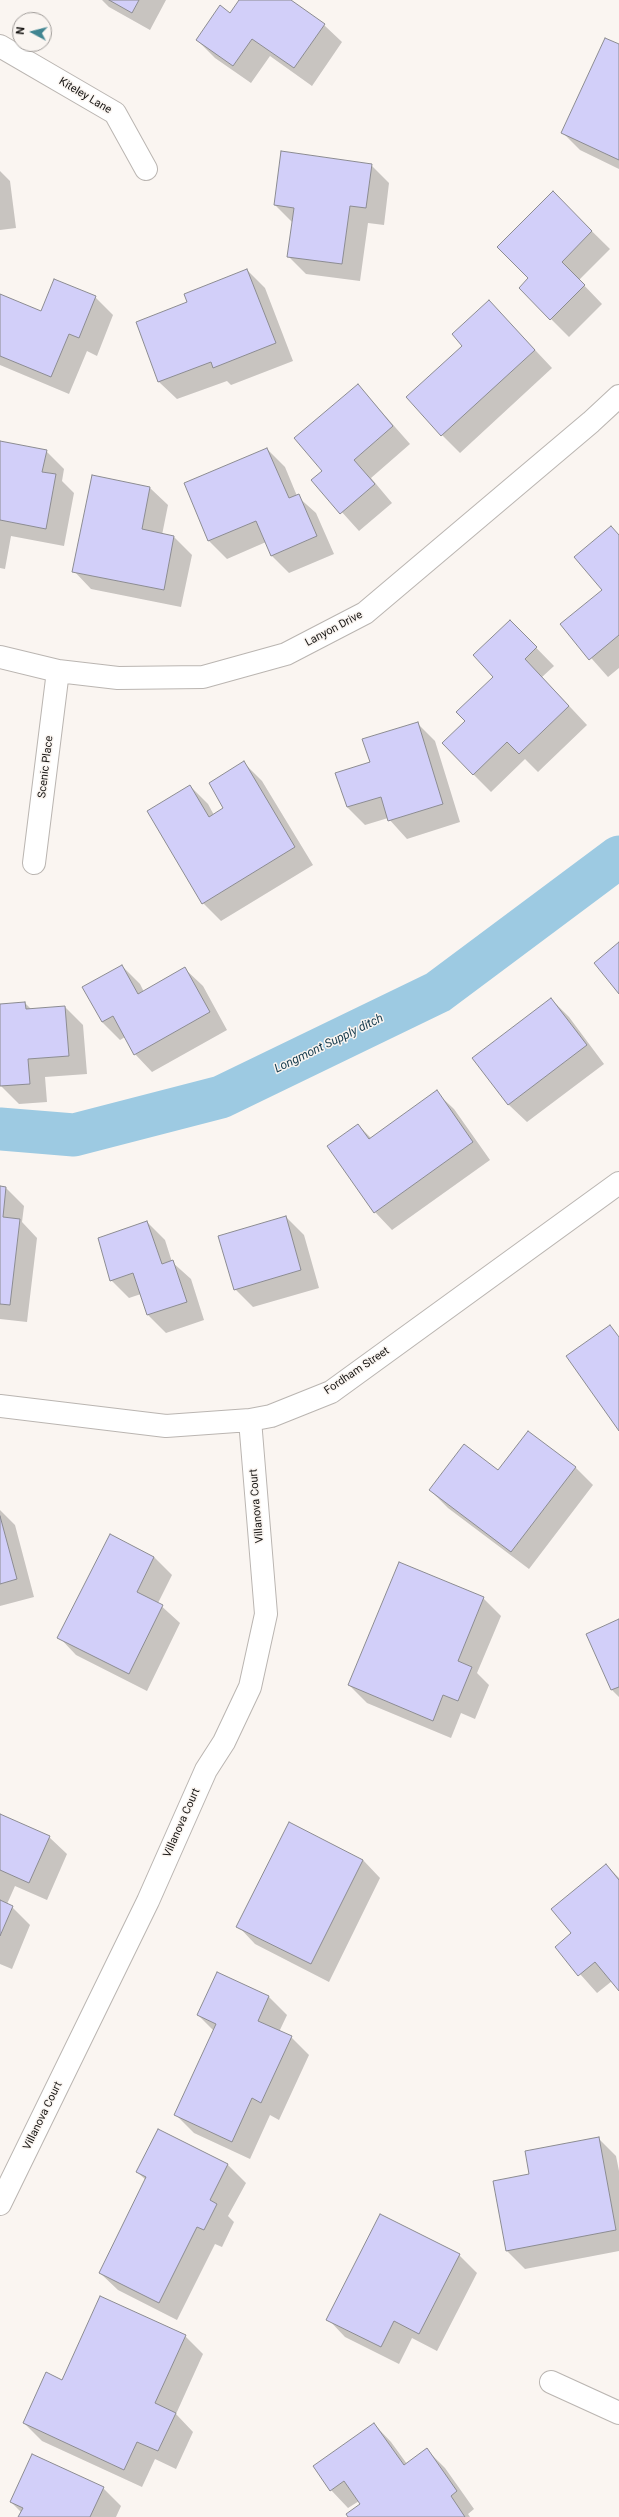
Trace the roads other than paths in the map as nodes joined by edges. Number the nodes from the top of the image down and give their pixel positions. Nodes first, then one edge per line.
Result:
1 (0, 46) edge
2 (146, 169) dead end
3 (619, 396) edge
4 (0, 657) edge
5 (58, 671) junction
6 (34, 863) dead end
7 (619, 1183) edge
8 (0, 1406) edge
9 (250, 1420) junction
10 (0, 2204) edge
11 (551, 2382) dead end
12 (619, 2413) edge

1 - 2 street, Kiteley Lane
3 - 5 street, Lanyon Drive
4 - 5 street, Lanyon Drive
5 - 6 street, Scenic Place
7 - 9 street, Fordham Street
8 - 9 street, Fordham Street
9 - 10 street, Villanova Court
11 - 12 street

